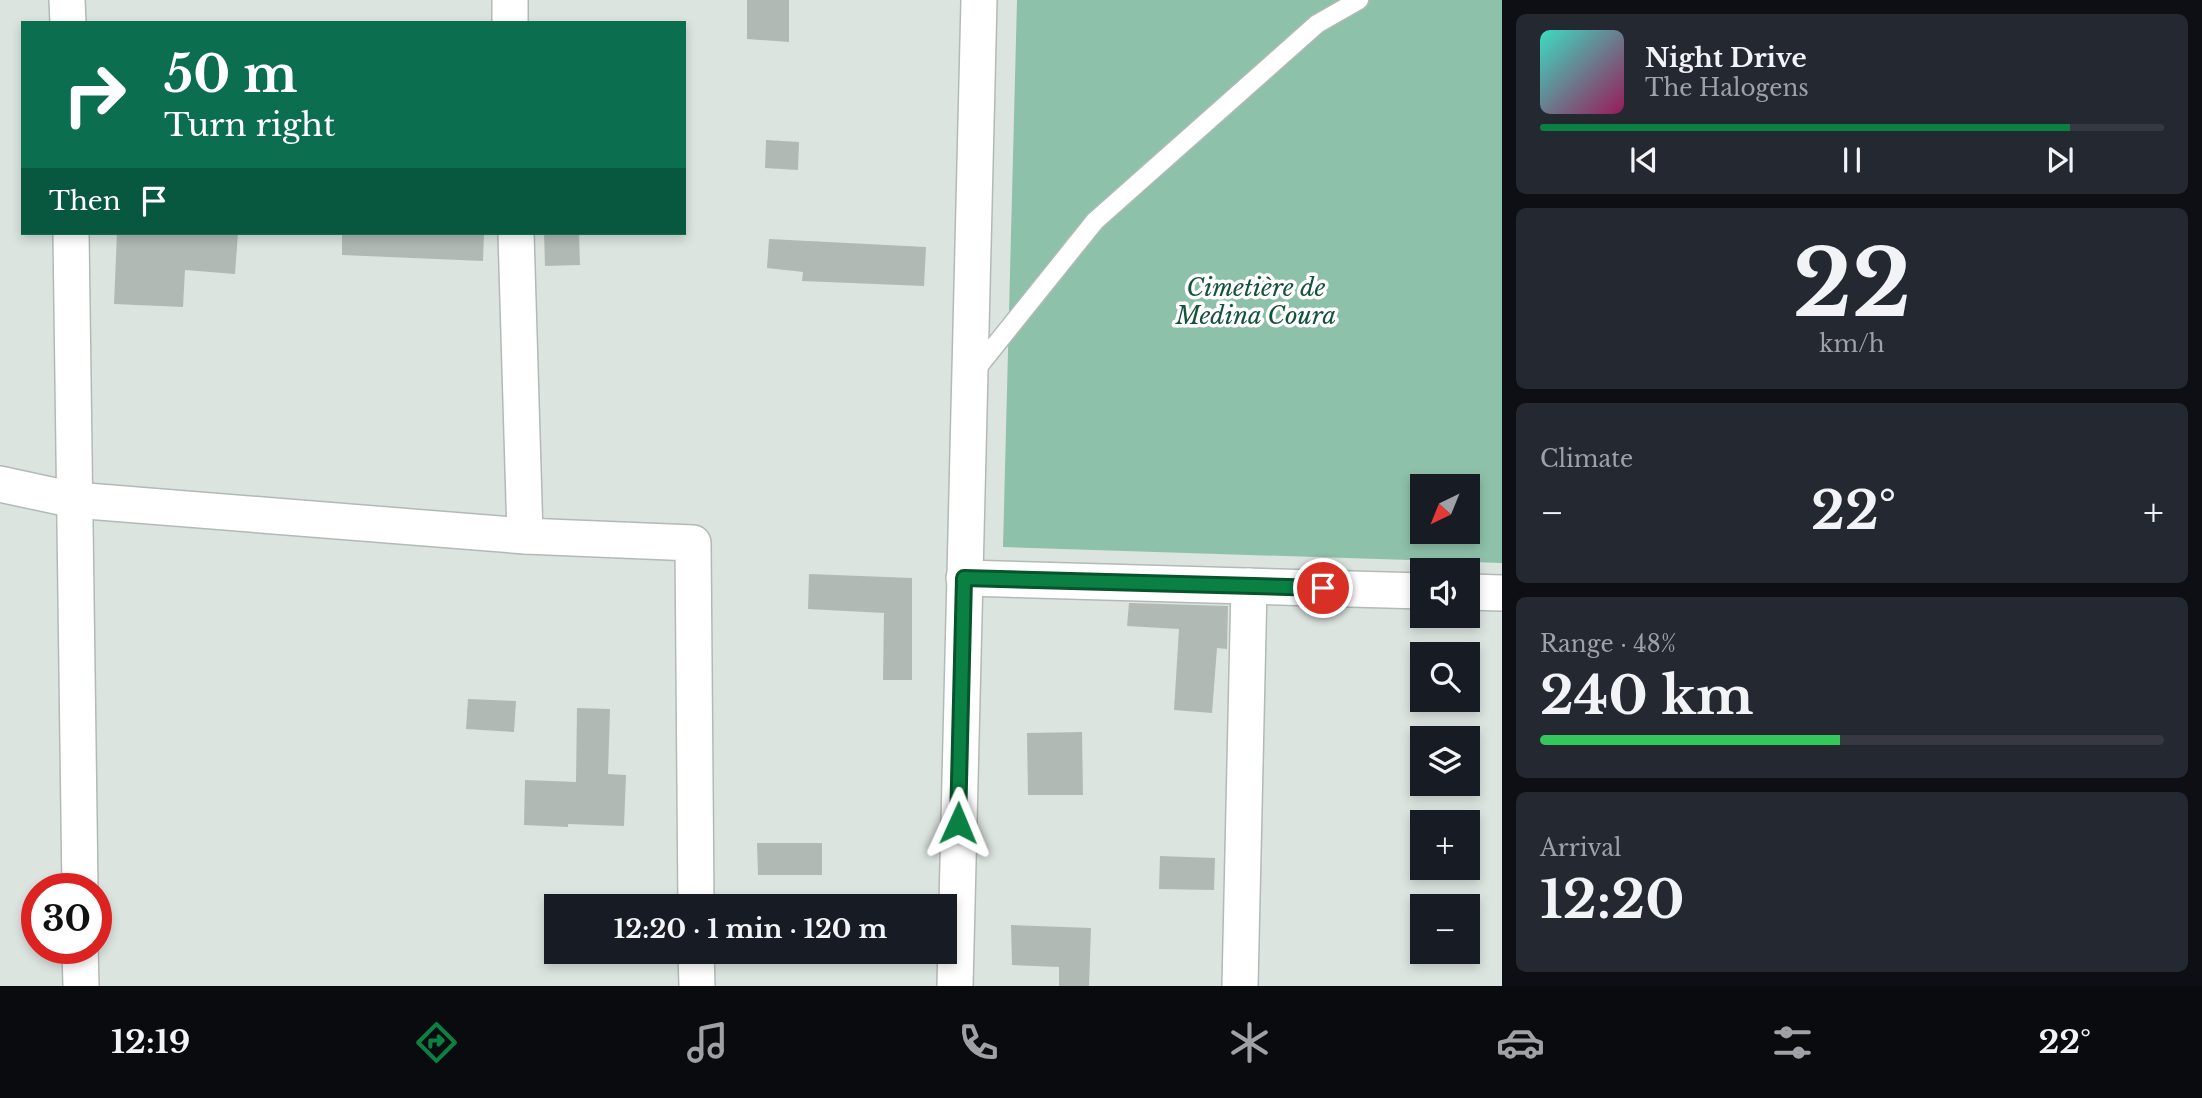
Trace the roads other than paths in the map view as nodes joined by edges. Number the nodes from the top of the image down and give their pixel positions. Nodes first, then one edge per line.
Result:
1 (67, 0) edge
2 (510, 0) edge
3 (979, 0) edge
4 (1359, 0) edge
5 (68, 21) edge
6 (510, 21) edge
7 (71, 235) edge
8 (516, 235) edge
9 (969, 379) junction
10 (0, 484) edge
11 (74, 500) junction
12 (525, 536) junction
13 (964, 578) junction
14 (1249, 586) junction
15 (1410, 591) edge
16 (1480, 592) edge
17 (1502, 593) edge
18 (80, 873) edge
19 (696, 894) edge
20 (80, 964) edge
21 (696, 964) edge
22 (81, 986) edge
23 (696, 986) edge
24 (955, 986) edge
25 (1240, 986) edge

1 - 5 street
2 - 6 street
3 - 9 street
4 - 9 lane
7 - 11 street
8 - 12 street
9 - 13 street
10 - 11 street
11 - 12 street
11 - 18 street
12 - 19 street
13 - 14 street
13 - 24 street
14 - 15 street
14 - 25 street
16 - 17 street
20 - 22 street
21 - 23 street

